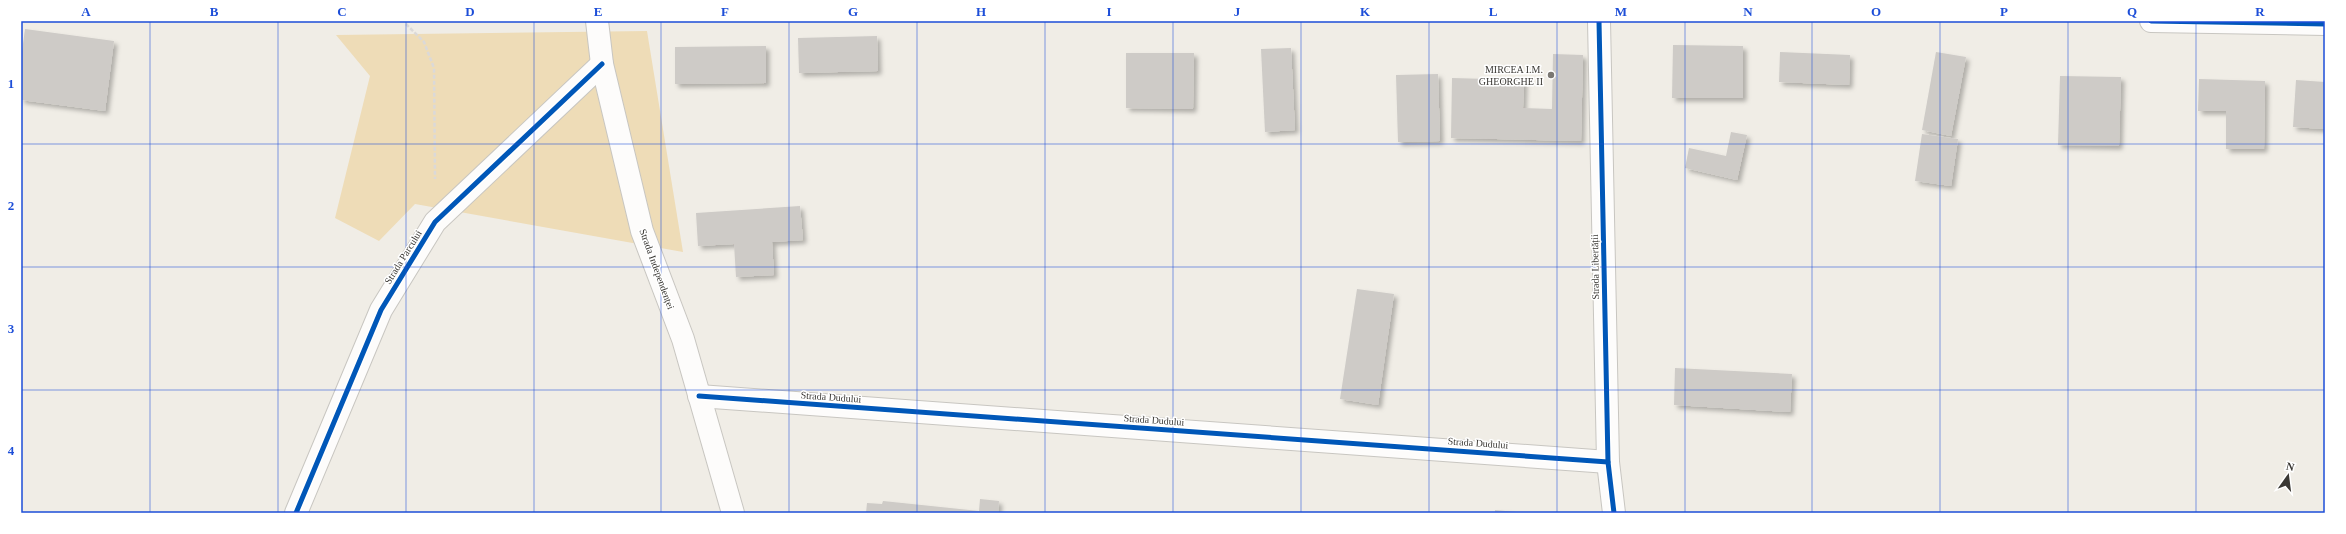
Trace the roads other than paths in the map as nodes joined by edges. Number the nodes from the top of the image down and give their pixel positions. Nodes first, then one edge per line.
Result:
1 (597, 21) edge
2 (1599, 21) edge
3 (2151, 21) edge
4 (2325, 24) edge
5 (602, 64) junction
6 (700, 396) junction
7 (1608, 462) junction
8 (296, 513) edge
9 (733, 513) edge
10 (1614, 513) edge

1 - 5 street, Strada Independenței
2 - 7 street, Strada Libertății
3 - 4 street
5 - 6 street, Strada Independenței
5 - 8 street, Strada Parcului
6 - 7 street, Strada Dudului
6 - 9 street, Strada Independenței
7 - 10 street, Strada Libertății

